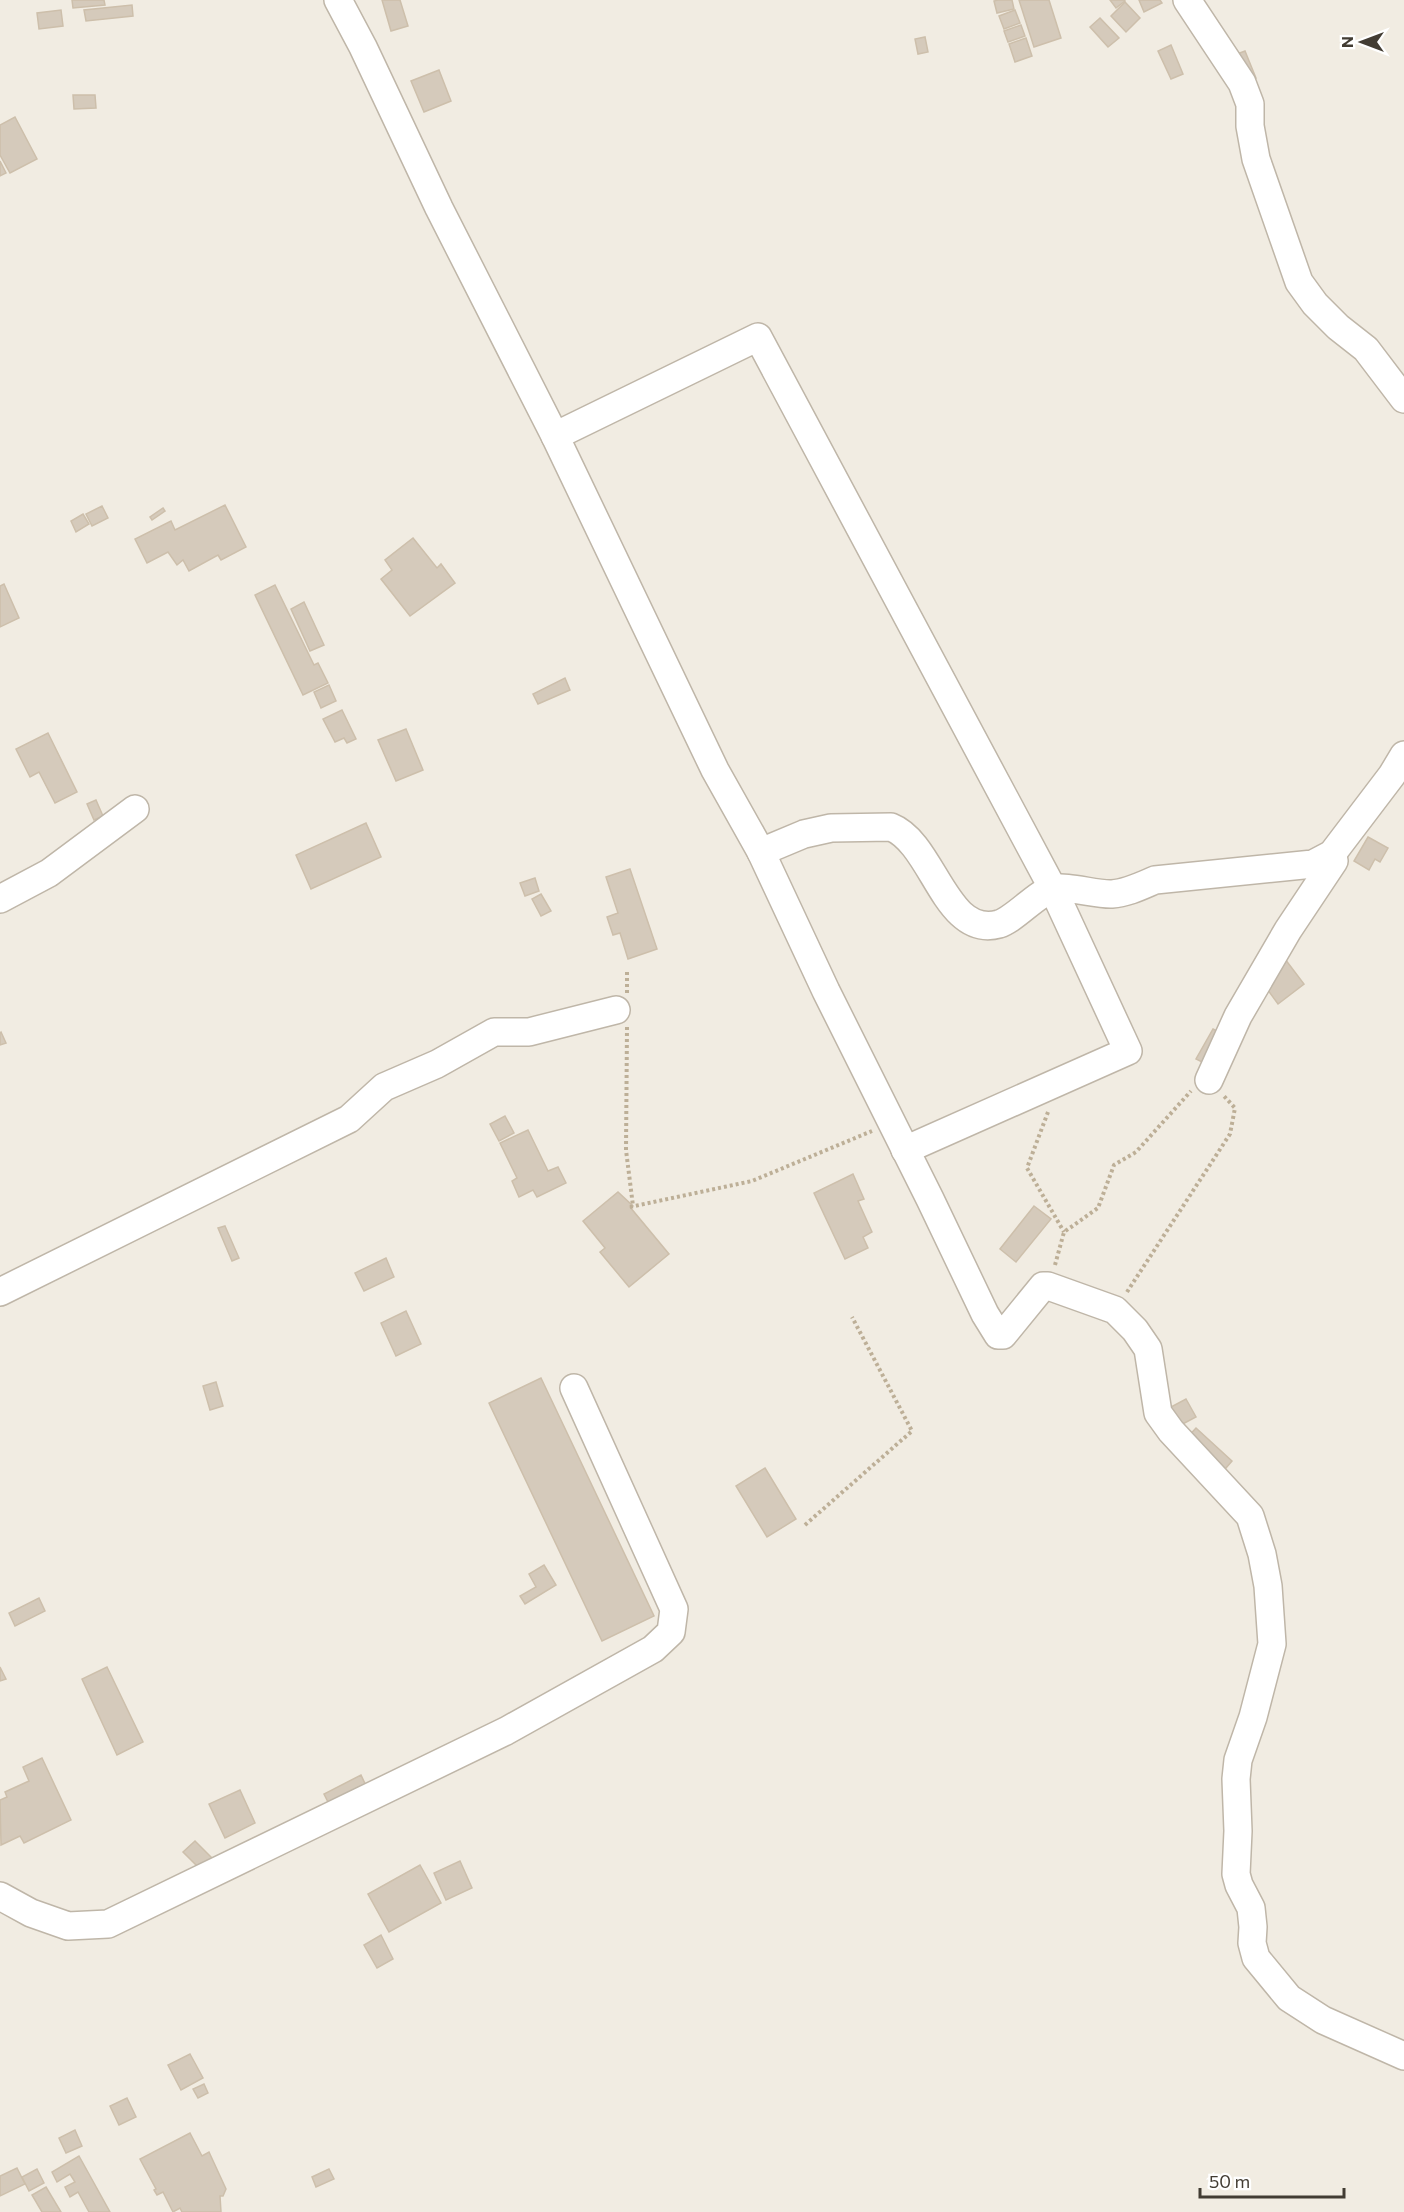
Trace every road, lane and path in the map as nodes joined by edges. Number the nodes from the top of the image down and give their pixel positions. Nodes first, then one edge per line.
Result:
1 (338, 0) edge
2 (1186, 0) edge
3 (1404, 399) edge
4 (555, 436) junction
5 (1404, 755) edge
6 (135, 809) dead end
7 (761, 852) junction
8 (1332, 854) junction
9 (1053, 889) junction
10 (0, 899) edge
11 (627, 971) dead end
12 (623, 1008) junction
13 (1209, 1080) junction
14 (1059, 1083) junction
15 (892, 1123) junction
16 (905, 1150) junction
17 (1064, 1232) junction
18 (1048, 1286) junction
19 (0, 1292) edge
20 (1115, 1310) junction
21 (852, 1317) dead end
22 (574, 1388) dead end
23 (805, 1525) dead end
24 (0, 1896) edge
25 (1404, 2056) edge

1 - 4 street
2 - 3 street
4 - 7 street
4 - 9 street
5 - 8 street
6 - 10 street
7 - 9 street
7 - 15 street
8 - 9 street
8 - 13 street
9 - 14 street
11 - 12 path
12 - 15 path
12 - 19 street
13 - 17 path
13 - 20 path
14 - 16 street
14 - 17 path
15 - 16 street
16 - 18 street
17 - 18 path
18 - 20 street
20 - 25 street
21 - 23 path
22 - 24 street

